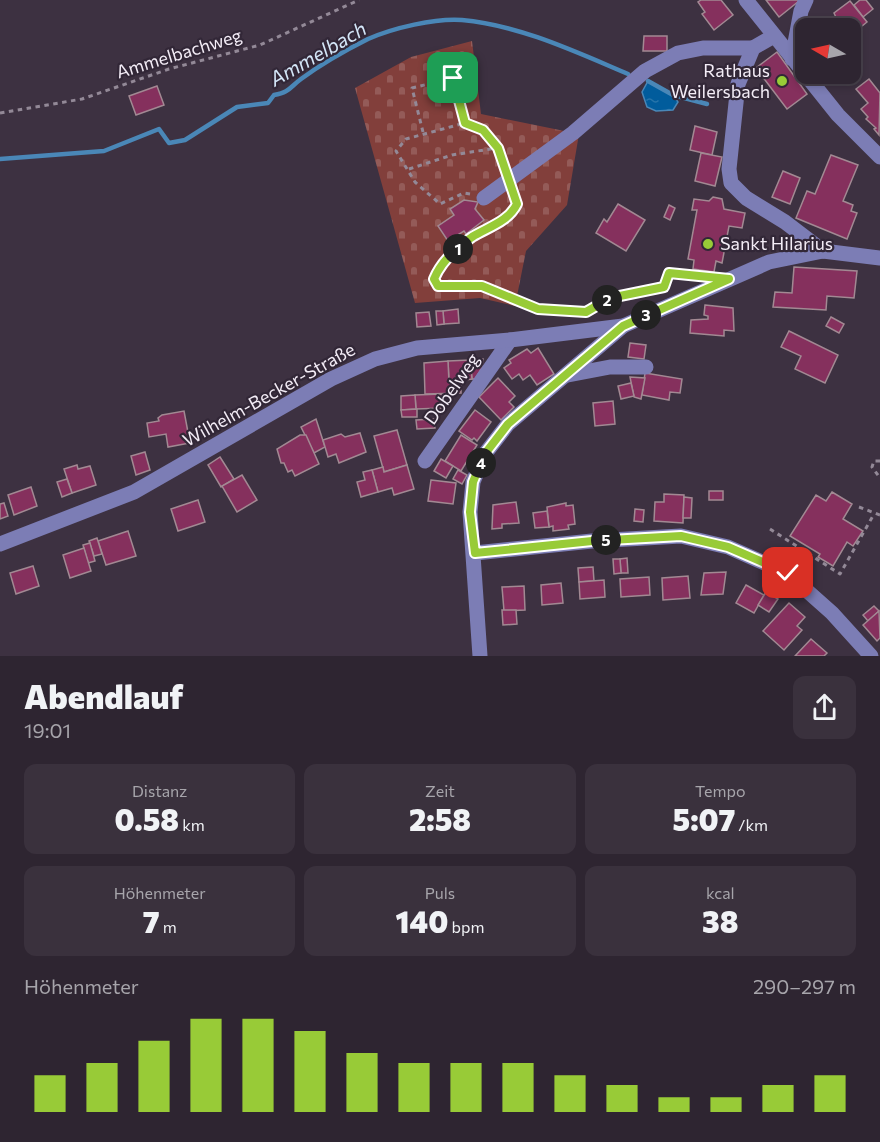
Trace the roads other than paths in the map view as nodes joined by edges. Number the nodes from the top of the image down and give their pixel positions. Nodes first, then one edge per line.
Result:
1 (746, 0) edge
2 (806, 0) edge
3 (774, 36) junction
4 (753, 48) junction
5 (792, 59) junction
6 (880, 157) edge
7 (484, 198) road end
8 (823, 251) junction
9 (880, 258) edge
10 (623, 326) junction
11 (510, 340) junction
12 (646, 367) dead end
13 (566, 376) junction
14 (425, 460) dead end
15 (0, 544) edge
16 (475, 553) junction
17 (480, 656) edge
18 (871, 656) edge

1 - 3 street
2 - 5 street
3 - 4 street
3 - 5 street
4 - 7 street
4 - 8 street
5 - 6 street
8 - 9 street, Wilhelm-Becker-Straße
8 - 10 street, Wilhelm-Becker-Straße
10 - 11 street, Wilhelm-Becker-Straße
10 - 13 street
11 - 14 street, Dobelweg
11 - 15 street, Wilhelm-Becker-Straße
12 - 13 street
13 - 16 street
16 - 17 street
16 - 18 street

